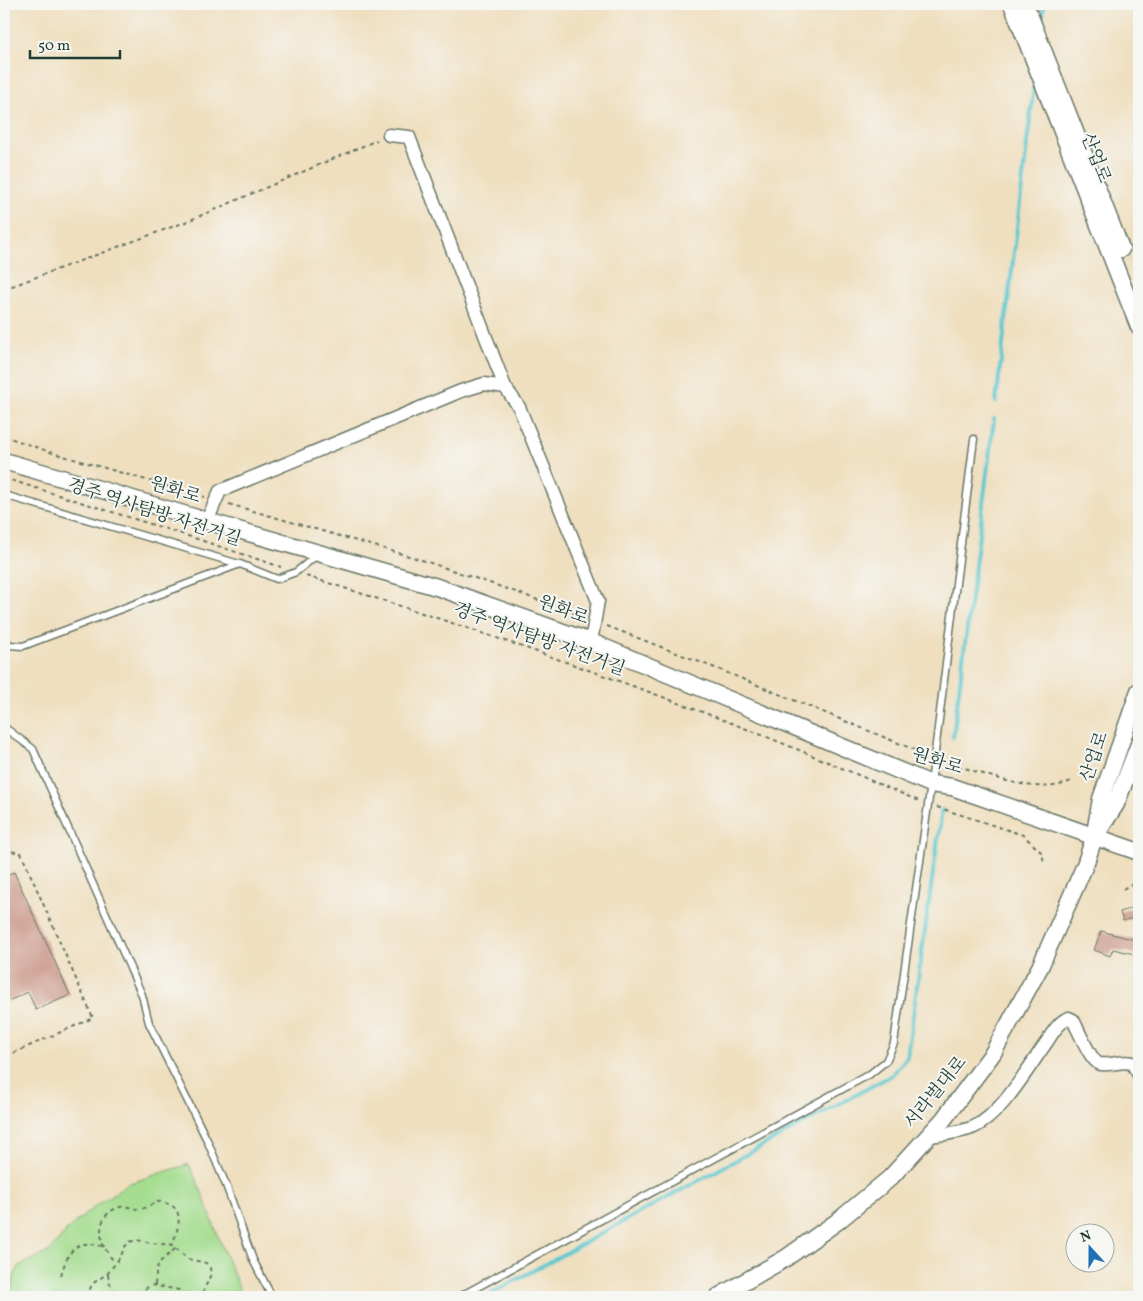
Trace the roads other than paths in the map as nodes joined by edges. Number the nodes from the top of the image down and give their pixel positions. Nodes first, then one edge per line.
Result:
1 (1012, 4) edge
2 (1025, 4) edge
3 (389, 135) road end
4 (1139, 298) edge
5 (1139, 327) edge
6 (505, 388) junction
7 (974, 440) dead end
8 (4, 461) edge
9 (4, 495) edge
10 (207, 521) junction
11 (320, 553) junction
12 (240, 564) junction
13 (4, 636) edge
14 (591, 642) junction
15 (1139, 691) edge
16 (4, 726) edge
17 (1139, 744) edge
18 (931, 784) junction
19 (1094, 838) junction
20 (1139, 852) edge
21 (1139, 1075) edge
22 (928, 1136) junction
23 (272, 1297) edge
24 (460, 1297) edge
25 (718, 1297) edge

1 - 5 street, 산업로
2 - 4 street, 산업로
3 - 6 street
6 - 10 street
6 - 14 street
7 - 18 lane
8 - 10 street, 원화로
9 - 12 lane
10 - 11 street, 원화로
11 - 12 lane
11 - 14 street, 원화로
12 - 13 lane
14 - 18 street, 원화로
15 - 19 street, 산업로
16 - 23 lane
17 - 19 street, 산업로
18 - 19 street, 원화로
18 - 24 lane
19 - 20 street
19 - 22 street, 서라벌대로
21 - 22 street
22 - 25 street, 서라벌대로

